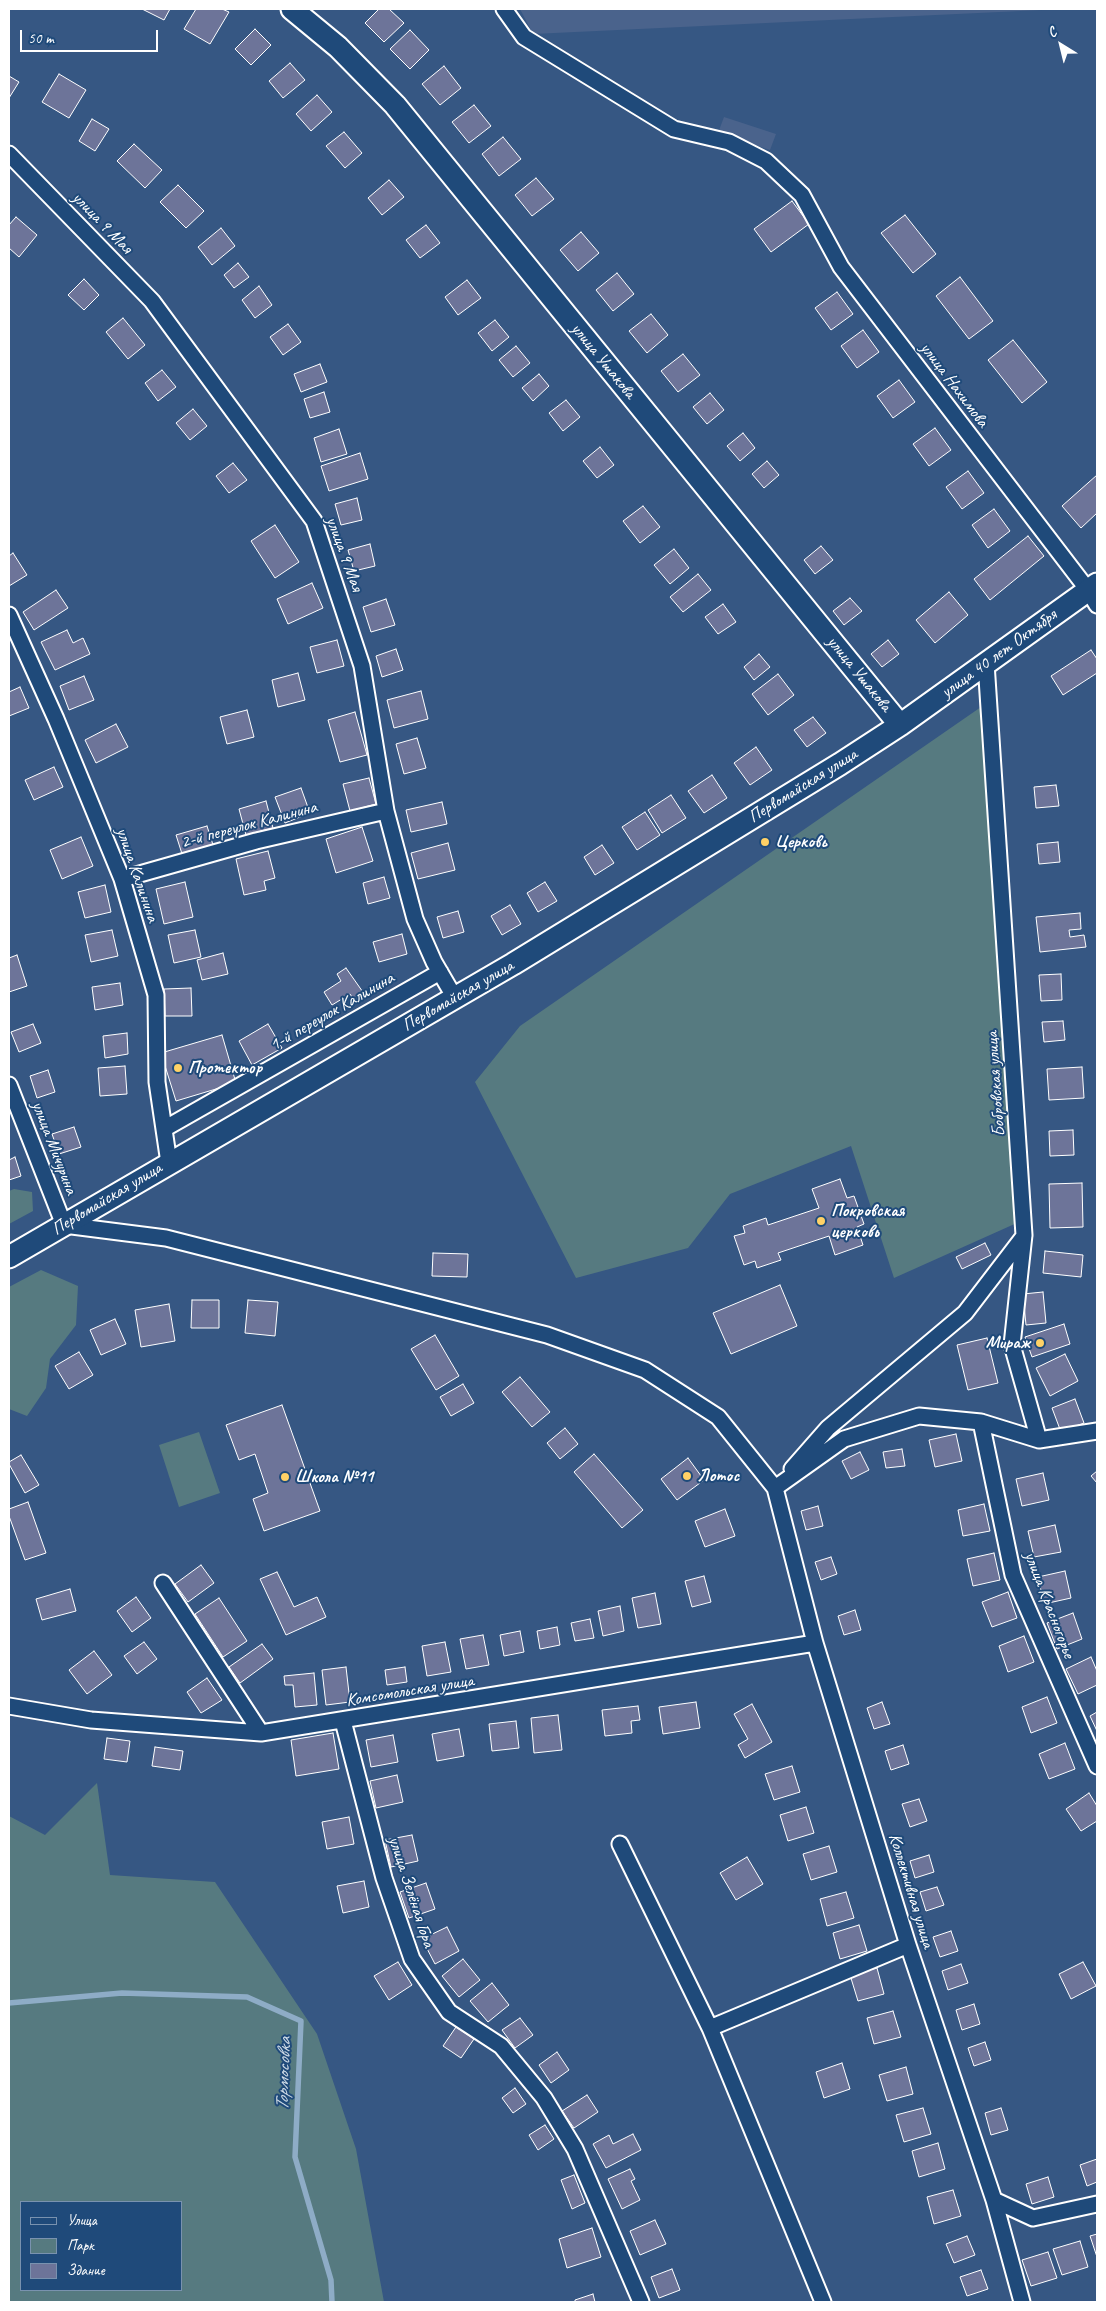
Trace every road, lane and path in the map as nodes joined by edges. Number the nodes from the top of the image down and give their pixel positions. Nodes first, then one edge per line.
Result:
1 (292, 9) edge
2 (504, 9) edge
3 (9, 154) edge
4 (1094, 593) edge
5 (9, 615) edge
6 (986, 662) junction
7 (900, 725) junction
8 (386, 810) junction
9 (122, 879) junction
10 (440, 972) junction
11 (455, 998) junction
12 (9, 1085) edge
13 (164, 1129) junction
14 (169, 1163) junction
15 (64, 1225) junction
16 (1024, 1235) junction
17 (9, 1258) edge
18 (981, 1422) junction
19 (1097, 1431) edge
20 (1039, 1440) junction
21 (775, 1488) junction
22 (163, 1583) dead end
23 (815, 1642) junction
24 (9, 1706) edge
25 (343, 1721) junction
26 (261, 1733) junction
27 (1097, 1766) edge
28 (620, 1844) dead end
29 (908, 1945) junction
30 (710, 2028) junction
31 (994, 2200) junction
32 (1097, 2204) edge
33 (640, 2302) edge
34 (823, 2302) edge
35 (1022, 2302) edge

1 - 7 main road, улица Ушакова
2 - 4 street, улица Нахимова
3 - 8 street, улица 9 Мая
4 - 6 main road, улица 40 лет Октября
5 - 9 street, улица Калинина
6 - 7 main road, улица 40 лет Октября
6 - 16 street, Бобровская улица
7 - 11 main road, Первомайская улица
8 - 9 street, 2-й переулок Калинина
8 - 10 street, улица 9 Мая
9 - 13 street, улица Калинина
10 - 11 street, улица 9 Мая
10 - 13 street, 1-й переулок Калинина
11 - 14 main road, Первомайская улица
12 - 15 street, улица Мичурина
13 - 14 street, улица Калинина
14 - 15 main road, Первомайская улица
15 - 17 main road, Первомайская улица
15 - 21 street
16 - 20 street, Бобровская улица
16 - 21 street
18 - 20 street
18 - 21 street
18 - 27 street, улица Красногорье
19 - 20 street
21 - 23 street, Коллективная улица
22 - 26 street
23 - 25 street, Комсомольская улица
23 - 29 street, Коллективная улица
24 - 26 street, Комсомольская улица
25 - 26 street, Комсомольская улица
25 - 33 street, улица Зелёная Гора
28 - 30 street
29 - 30 street
29 - 31 street, Коллективная улица
30 - 34 street
31 - 32 street
31 - 35 street, Коллективная улица

